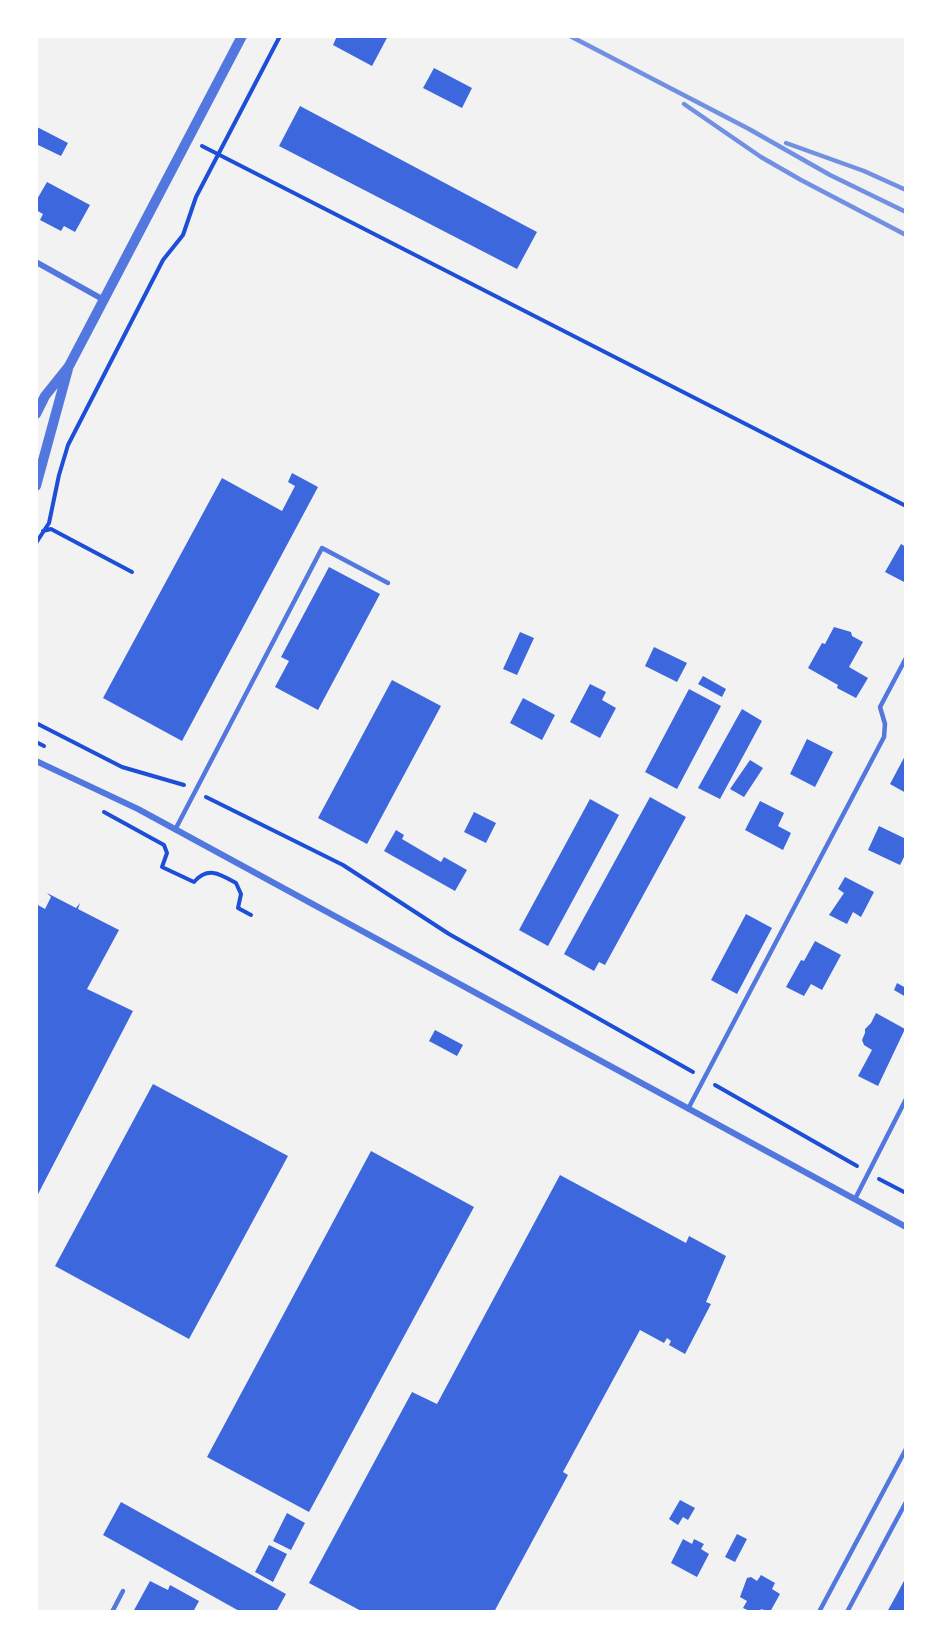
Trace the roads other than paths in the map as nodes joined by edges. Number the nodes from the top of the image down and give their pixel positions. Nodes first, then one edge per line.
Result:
1 (242, 36) edge
2 (36, 262) edge
3 (104, 300) junction
4 (69, 366) junction
5 (36, 414) edge
6 (36, 486) edge
7 (388, 583) dead end
8 (906, 657) edge
9 (36, 761) edge
10 (175, 830) junction
11 (906, 1099) edge
12 (688, 1109) junction
13 (855, 1199) junction
14 (906, 1227) edge
15 (906, 1449) edge
16 (906, 1502) edge
17 (123, 1591) dead end
18 (112, 1612) edge
19 (819, 1612) edge
20 (846, 1612) edge

1 - 3 street
2 - 3 street
3 - 4 street
4 - 5 street
4 - 6 street
7 - 10 lane
8 - 12 lane
9 - 10 street
10 - 12 street
11 - 13 lane
12 - 13 street
13 - 14 street
15 - 19 lane
16 - 20 lane
17 - 18 lane

